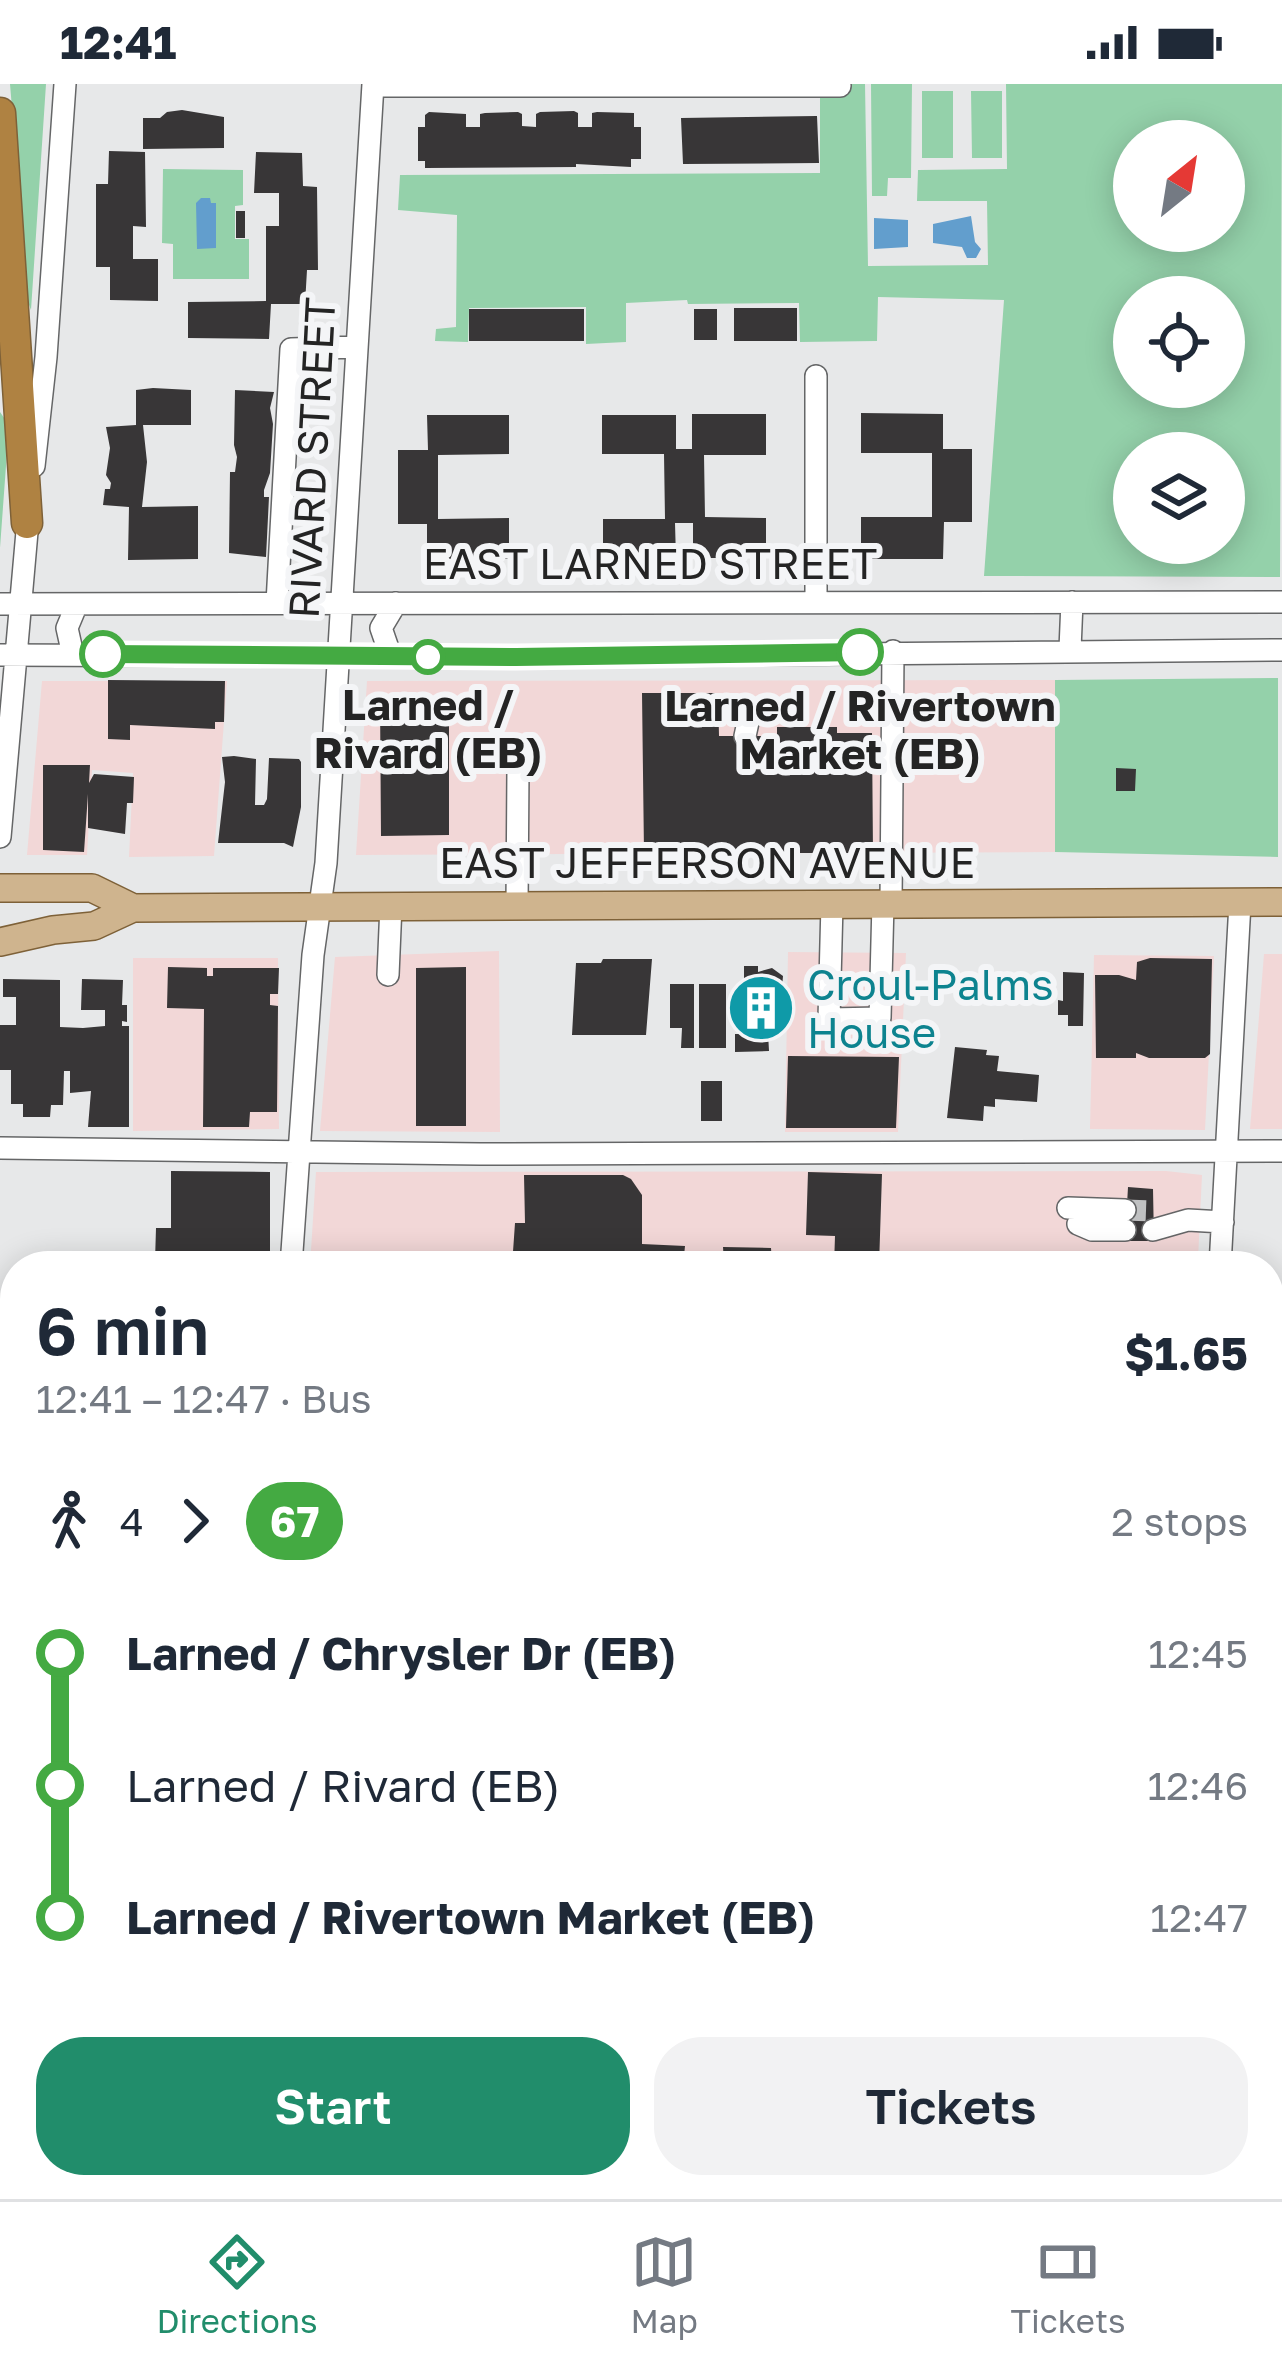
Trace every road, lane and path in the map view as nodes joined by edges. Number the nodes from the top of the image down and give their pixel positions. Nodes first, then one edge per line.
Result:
1 (65, 84) edge
2 (373, 85) edge
3 (840, 86) edge
4 (0, 113) edge
5 (357, 347) junction
6 (816, 376) dead end
7 (27, 523) junction
8 (816, 602) junction
9 (1072, 602) junction
10 (1282, 602) edge
11 (9, 603) edge
12 (277, 603) junction
13 (342, 603) junction
14 (396, 603) junction
15 (77, 604) junction
16 (1070, 649) junction
17 (1282, 650) edge
18 (893, 652) junction
19 (9, 655) edge
20 (74, 655) junction
21 (339, 656) junction
22 (391, 656) junction
23 (750, 713) dead end
24 (745, 736) dead end
25 (518, 768) dead end
26 (0, 837) edge
27 (0, 888) edge
28 (1240, 902) junction
29 (1282, 902) edge
30 (832, 904) junction
31 (887, 904) junction
32 (320, 905) junction
33 (391, 905) junction
34 (517, 905) junction
35 (133, 908) junction
36 (0, 942) edge
37 (388, 975) dead end
38 (0, 1148) edge
39 (298, 1150) junction
40 (1228, 1151) junction
41 (1282, 1151) edge
42 (1073, 1216) dead end
43 (1223, 1218) junction
44 (1125, 1220) tunnel mouth
45 (1154, 1221) tunnel mouth
46 (292, 1251) edge
47 (1221, 1251) edge

1 - 7 street
2 - 3 street
2 - 5 street, RIVARD STREET
4 - 7 highway
5 - 12 street
5 - 13 street, RIVARD STREET
6 - 8 street
7 - 11 street
8 - 9 street, EAST LARNED STREET
8 - 14 street, EAST LARNED STREET
9 - 10 street, EAST LARNED STREET
9 - 16 street
11 - 15 street, EAST LARNED STREET
11 - 19 street
12 - 13 street, EAST LARNED STREET
12 - 15 street, EAST LARNED STREET
13 - 14 street, EAST LARNED STREET
13 - 21 street, RIVARD STREET
14 - 22 street
15 - 20 street
16 - 17 street
16 - 18 street
18 - 22 street
18 - 31 street
19 - 20 street
19 - 26 street
20 - 21 street
21 - 22 street
21 - 32 street, RIVARD STREET
23 - 24 street
25 - 34 street
27 - 35 main road, EAST JEFFERSON AVENUE
28 - 29 main road, EAST JEFFERSON AVENUE
28 - 31 main road, EAST JEFFERSON AVENUE
28 - 40 street
30 - 31 main road, EAST JEFFERSON AVENUE
30 - 31 street
30 - 34 main road, EAST JEFFERSON AVENUE
32 - 33 main road, EAST JEFFERSON AVENUE
32 - 35 main road, EAST JEFFERSON AVENUE
32 - 39 street, RIVARD STREET
33 - 34 main road, EAST JEFFERSON AVENUE
33 - 37 street
35 - 36 main road, EAST JEFFERSON AVENUE
38 - 39 street
39 - 40 street
39 - 46 street, RIVARD STREET
40 - 41 street
40 - 43 street
42 - 44 street
43 - 45 street
43 - 47 street

